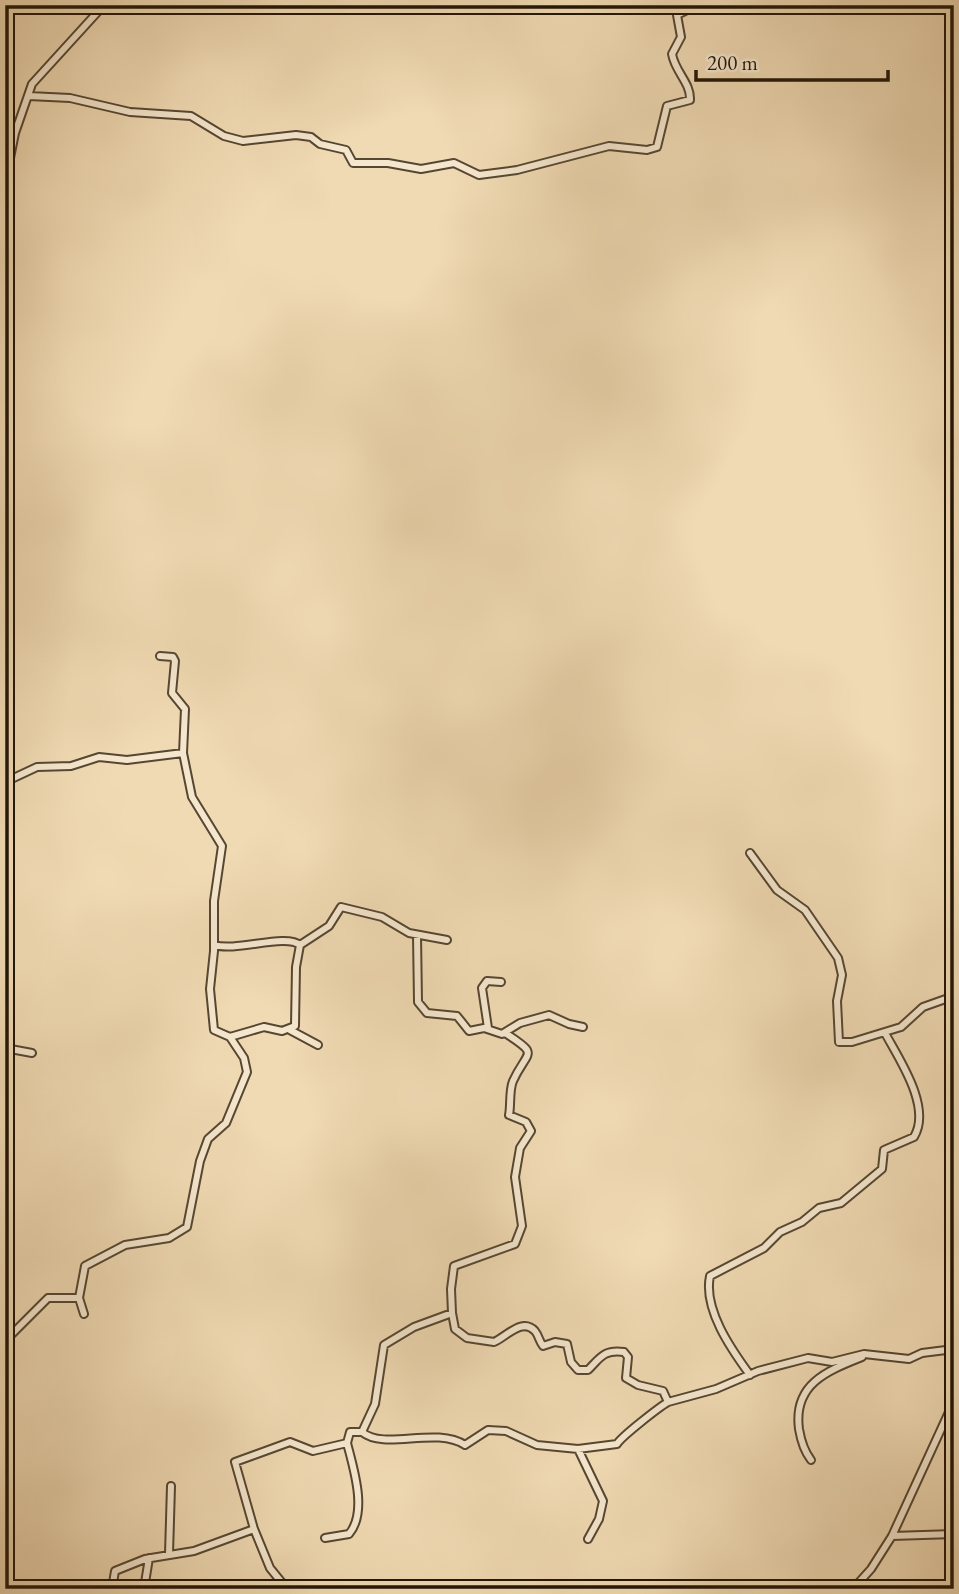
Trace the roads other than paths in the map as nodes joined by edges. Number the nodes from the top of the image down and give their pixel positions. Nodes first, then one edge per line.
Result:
1 (104, 5) edge
2 (697, 5) edge
3 (29, 96) junction
4 (5, 148) edge
5 (9, 163) junction
6 (5, 191) edge
7 (160, 656) dead end
8 (183, 753) junction
9 (5, 782) edge
10 (750, 853) dead end
11 (417, 935) junction
12 (447, 940) dead end
13 (214, 945) junction
14 (300, 945) junction
15 (501, 982) dead end
16 (954, 996) edge
17 (583, 1027) dead end
18 (488, 1028) junction
19 (290, 1030) junction
20 (505, 1033) junction
21 (885, 1033) junction
22 (230, 1037) junction
23 (318, 1045) dead end
24 (5, 1048) edge
25 (32, 1053) dead end
26 (79, 1298) junction
27 (452, 1313) junction
28 (84, 1314) dead end
29 (5, 1341) edge
30 (954, 1349) edge
31 (867, 1354) junction
32 (750, 1375) junction
33 (667, 1398) junction
34 (954, 1401) edge
35 (362, 1432) junction
36 (347, 1443) junction
37 (578, 1449) junction
38 (811, 1460) dead end
39 (171, 1486) dead end
40 (254, 1529) junction
41 (954, 1534) edge
42 (892, 1536) junction
43 (325, 1538) dead end
44 (588, 1539) dead end
45 (169, 1554) junction
46 (149, 1558) junction
47 (112, 1589) edge
48 (144, 1589) edge
49 (287, 1589) edge
50 (853, 1589) edge

1 - 3 street
2 - 3 street
3 - 5 street
4 - 5 street
5 - 6 street
7 - 8 street
8 - 9 street
8 - 13 street
10 - 21 street
11 - 12 street
11 - 14 street
11 - 18 street
13 - 14 street
13 - 22 street
14 - 19 street
15 - 18 street
16 - 21 street
17 - 20 street
18 - 20 street
19 - 22 street
19 - 23 street
20 - 27 street
21 - 32 street
22 - 26 street
24 - 25 street
26 - 28 street
26 - 29 street
27 - 33 street
27 - 35 street
30 - 31 street
31 - 32 street
31 - 38 street
32 - 33 street
33 - 37 street
34 - 42 street
35 - 36 street
35 - 37 street
36 - 40 street
36 - 43 street
37 - 44 street
39 - 45 street
40 - 45 street
40 - 49 street
41 - 42 street
42 - 50 street
45 - 46 street
46 - 47 street
46 - 48 street

